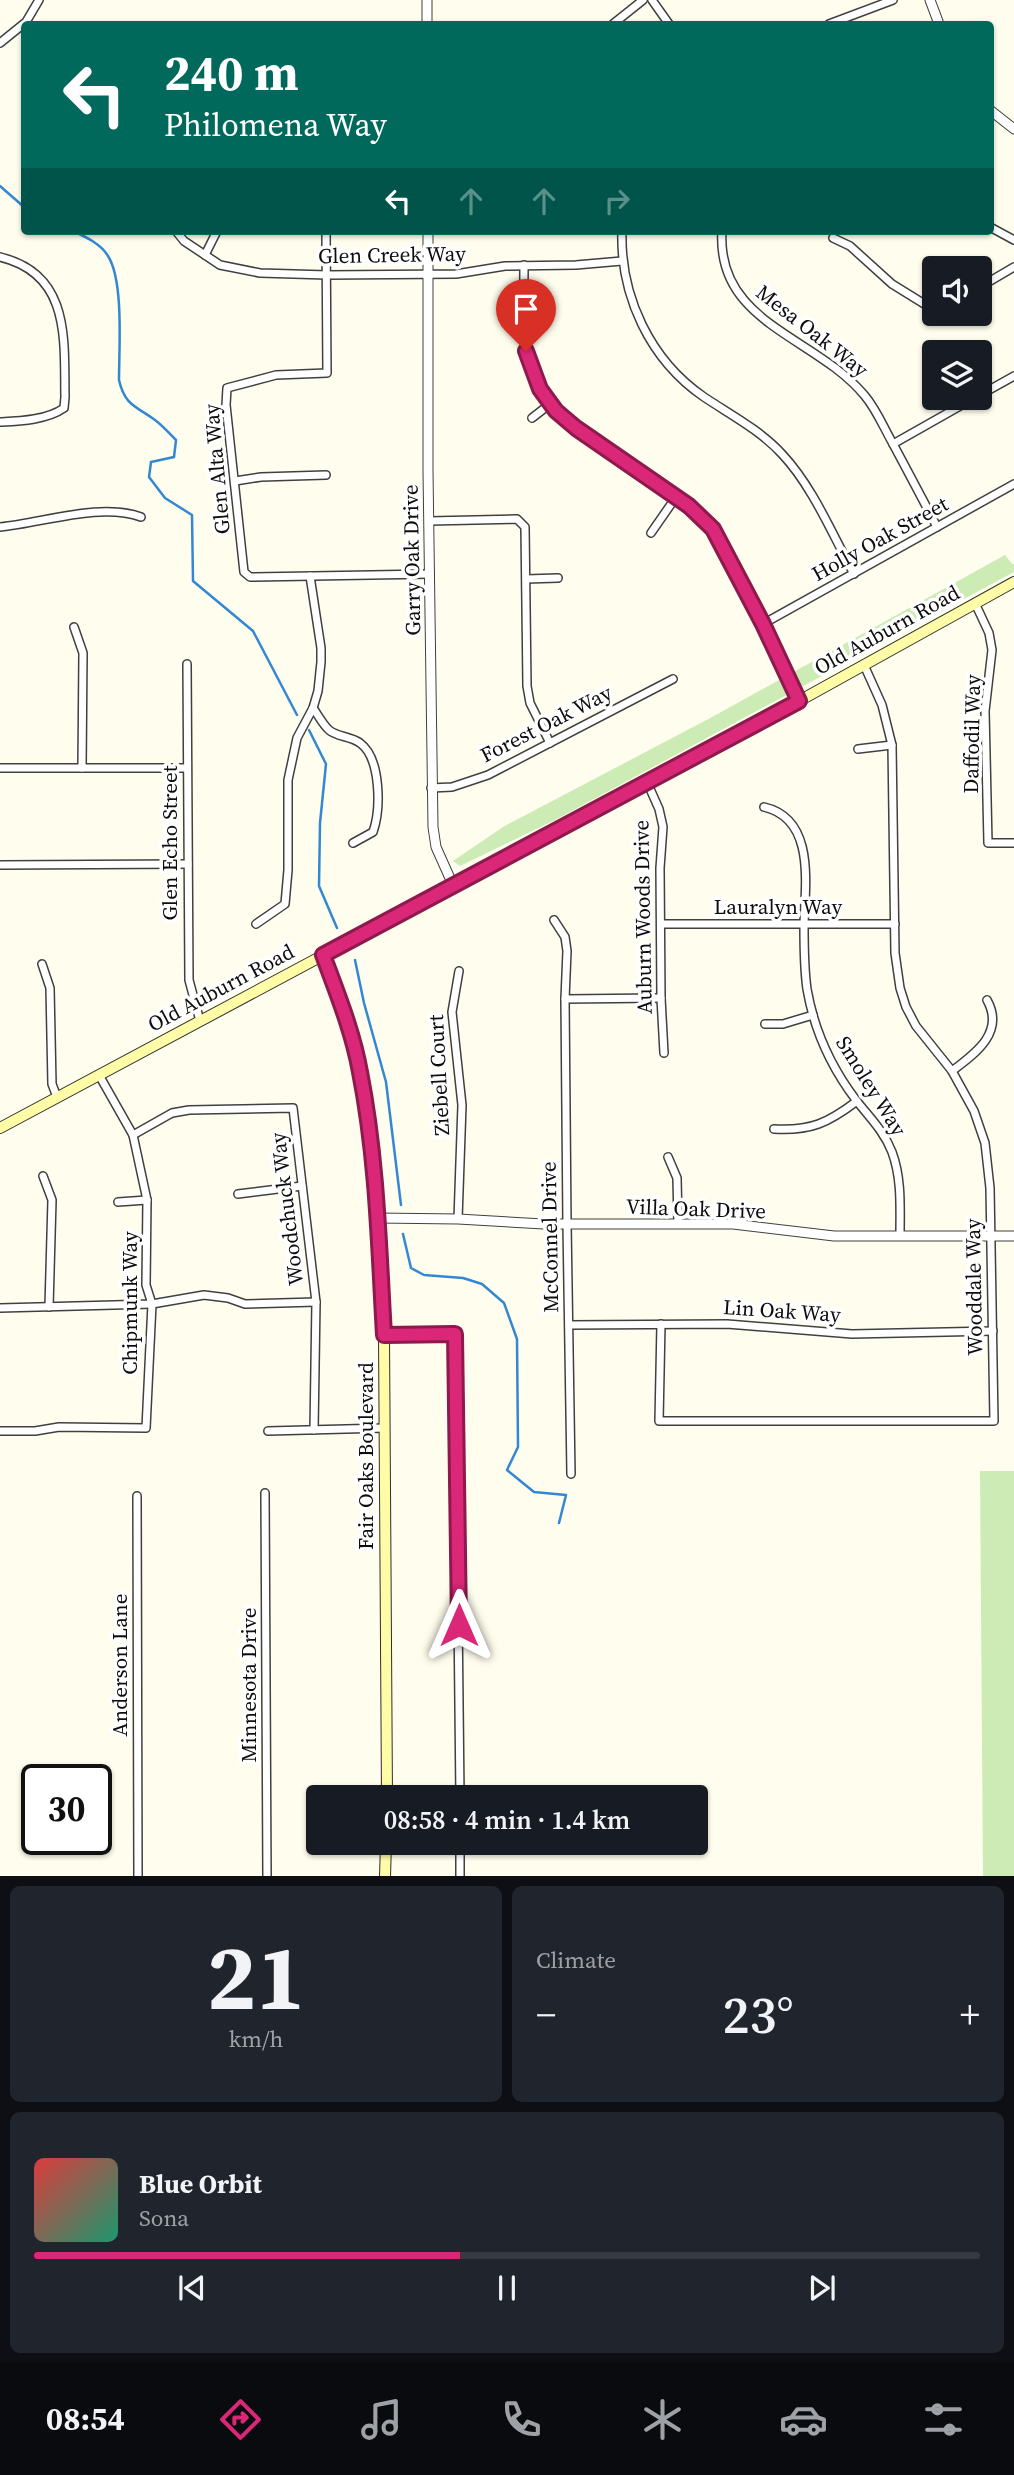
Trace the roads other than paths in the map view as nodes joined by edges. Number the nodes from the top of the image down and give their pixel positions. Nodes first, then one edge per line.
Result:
1 (39, 0) edge
2 (427, 0) edge
3 (643, 0) edge
4 (652, 0) edge
5 (893, 0) edge
6 (930, 0) edge
7 (28, 21) edge
8 (427, 21) edge
9 (617, 21) edge
10 (667, 21) edge
11 (837, 21) edge
12 (938, 21) edge
13 (21, 27) edge
14 (0, 43) edge
15 (994, 113) edge
16 (1014, 129) edge
17 (994, 229) edge
18 (180, 235) edge
19 (214, 235) edge
20 (327, 235) edge
21 (428, 235) edge
22 (622, 235) edge
23 (722, 235) edge
24 (833, 238) dead end
25 (1014, 240) edge
26 (205, 256) junction
27 (0, 257) edge
28 (621, 261) junction
29 (524, 265) junction
30 (1014, 267) edge
31 (327, 275) junction
32 (428, 275) junction
33 (992, 280) edge
34 (922, 303) edge
35 (1014, 376) edge
36 (992, 388) edge
37 (550, 404) junction
38 (953, 410) edge
39 (532, 418) dead end
40 (0, 422) edge
41 (893, 443) junction
42 (326, 475) dead end
43 (235, 481) junction
44 (1014, 484) edge
45 (676, 497) junction
46 (141, 517) dead end
47 (429, 520) junction
48 (0, 527) edge
49 (937, 527) junction
50 (651, 533) dead end
51 (430, 574) junction
52 (853, 574) junction
53 (310, 576) junction
54 (558, 578) dead end
55 (526, 579) junction
56 (1014, 582) edge
57 (975, 603) junction
58 (763, 624) junction
59 (74, 627) dead end
60 (187, 664) dead end
61 (864, 665) junction
62 (673, 679) dead end
63 (799, 701) junction
64 (313, 708) junction
65 (550, 743) junction
66 (892, 745) junction
67 (858, 749) dead end
68 (0, 768) edge
69 (82, 768) junction
70 (187, 768) junction
71 (646, 782) junction
72 (431, 788) junction
73 (764, 807) dead end
74 (353, 843) dead end
75 (1014, 843) edge
76 (188, 864) junction
77 (0, 865) edge
78 (453, 885) junction
79 (554, 920) dead end
80 (895, 923) junction
81 (256, 924) dead end
82 (661, 924) junction
83 (804, 924) junction
84 (323, 955) junction
85 (42, 964) dead end
86 (459, 971) dead end
87 (661, 998) junction
88 (565, 999) junction
89 (987, 1000) dead end
90 (813, 1014) junction
91 (200, 1021) junction
92 (765, 1024) dead end
93 (664, 1053) dead end
94 (952, 1071) junction
95 (99, 1074) junction
96 (57, 1097) junction
97 (857, 1101) junction
98 (0, 1128) edge
99 (774, 1129) dead end
100 (133, 1135) junction
101 (668, 1157) dead end
102 (43, 1176) dead end
103 (302, 1186) junction
104 (238, 1194) dead end
105 (148, 1200) junction
106 (118, 1202) dead end
107 (377, 1218) junction
108 (458, 1219) junction
109 (678, 1223) junction
110 (566, 1224) junction
111 (900, 1236) junction
112 (991, 1236) junction
113 (1014, 1236) edge
114 (316, 1302) junction
115 (152, 1304) junction
116 (49, 1307) junction
117 (0, 1308) edge
118 (661, 1324) junction
119 (569, 1325) junction
120 (993, 1331) junction
121 (384, 1335) junction
122 (385, 1429) junction
123 (314, 1430) junction
124 (0, 1431) edge
125 (268, 1431) dead end
126 (571, 1474) dead end
127 (265, 1493) dead end
128 (137, 1496) dead end
129 (387, 1785) edge
130 (460, 1785) edge
131 (386, 1855) edge
132 (460, 1855) edge
133 (138, 1876) edge
134 (267, 1876) edge
135 (385, 1876) edge
136 (460, 1876) edge

1 - 7 street
2 - 8 street
3 - 9 street
4 - 10 street
5 - 11 street
6 - 12 street
13 - 14 street
15 - 16 street
17 - 25 street
18 - 26 street, Glen Creek Way
19 - 26 street
20 - 31 street, Glen Alta Way
21 - 32 street, Garry Oak Drive
22 - 28 street
23 - 41 street, Mesa Oak Way
24 - 34 street
26 - 31 street, Glen Creek Way
27 - 40 street
28 - 29 street, Glen Creek Way
28 - 52 street
29 - 32 street, Glen Creek Way
29 - 37 street
30 - 33 street
31 - 32 street, Glen Creek Way
31 - 43 street, Glen Alta Way
32 - 47 street, Garry Oak Drive
35 - 36 street
37 - 39 street
37 - 45 street
38 - 41 street
41 - 49 street, Mesa Oak Way
42 - 43 street
43 - 53 street, Glen Alta Way
44 - 49 street, Holly Oak Street
45 - 50 street
45 - 58 street
46 - 48 street
47 - 51 street, Garry Oak Drive
47 - 55 street
49 - 52 street, Holly Oak Street
51 - 53 street
51 - 72 street, Garry Oak Drive
52 - 58 street, Holly Oak Street
53 - 64 street
54 - 55 street
55 - 65 street
56 - 57 main road, Old Auburn Road
57 - 61 main road, Old Auburn Road
57 - 75 street, Daffodil Way
58 - 63 street
59 - 69 street
60 - 70 street, Glen Echo Street
61 - 63 main road, Old Auburn Road
61 - 66 street, Wooddale Way
62 - 65 street, Forest Oak Way
63 - 71 main road, Old Auburn Road
64 - 74 street
64 - 81 street
65 - 72 street, Forest Oak Way
66 - 67 street
66 - 80 street, Wooddale Way
68 - 69 street
69 - 70 street
70 - 76 street, Glen Echo Street
71 - 78 main road, Old Auburn Road
71 - 82 street, Auburn Woods Drive
72 - 78 street, Garry Oak Drive
73 - 83 street, Smoley Way
76 - 77 street
76 - 91 street, Glen Echo Street
78 - 84 main road, Old Auburn Road
79 - 88 street, McConnel Drive
80 - 83 street, Lauralyn Way
80 - 94 street, Wooddale Way
82 - 83 street, Lauralyn Way
82 - 87 street, Auburn Woods Drive
83 - 90 street, Smoley Way
84 - 91 main road, Old Auburn Road
84 - 107 main road, Fair Oaks Boulevard
85 - 96 street
86 - 108 street, Ziebell Court
87 - 88 street
87 - 93 street, Auburn Woods Drive
88 - 110 street, McConnel Drive
89 - 94 street
90 - 92 street
90 - 97 street, Smoley Way
91 - 95 main road, Old Auburn Road
94 - 112 street, Wooddale Way
95 - 96 main road, Old Auburn Road
95 - 100 street, Chipmunk Way
96 - 98 main road, Old Auburn Road
97 - 99 street
97 - 111 street, Smoley Way
100 - 103 street, Woodchuck Way
100 - 105 street, Chipmunk Way
101 - 109 street
102 - 116 street
103 - 104 street
103 - 114 street, Woodchuck Way
105 - 106 street, Chipmunk Way
105 - 115 street, Chipmunk Way
107 - 108 street, Villa Oak Drive
107 - 121 main road, Fair Oaks Boulevard
108 - 110 street, Villa Oak Drive
109 - 110 street, Villa Oak Drive
109 - 111 street, Villa Oak Drive
110 - 119 street, McConnel Drive
111 - 112 street, Villa Oak Drive
112 - 113 street, Villa Oak Drive
112 - 120 street, Wooddale Way
114 - 115 street
114 - 123 street, Woodchuck Way
115 - 116 street
115 - 124 street, Chipmunk Way
116 - 117 street
118 - 119 street, Lin Oak Way
118 - 120 street, Lin Oak Way
118 - 120 street, Wooddale Way
119 - 126 street, McConnel Drive
121 - 122 main road, Fair Oaks Boulevard
121 - 130 street
122 - 123 street
122 - 129 main road, Fair Oaks Boulevard
123 - 125 street
127 - 134 street, Minnesota Drive
128 - 133 street, Anderson Lane
131 - 135 main road
132 - 136 street

